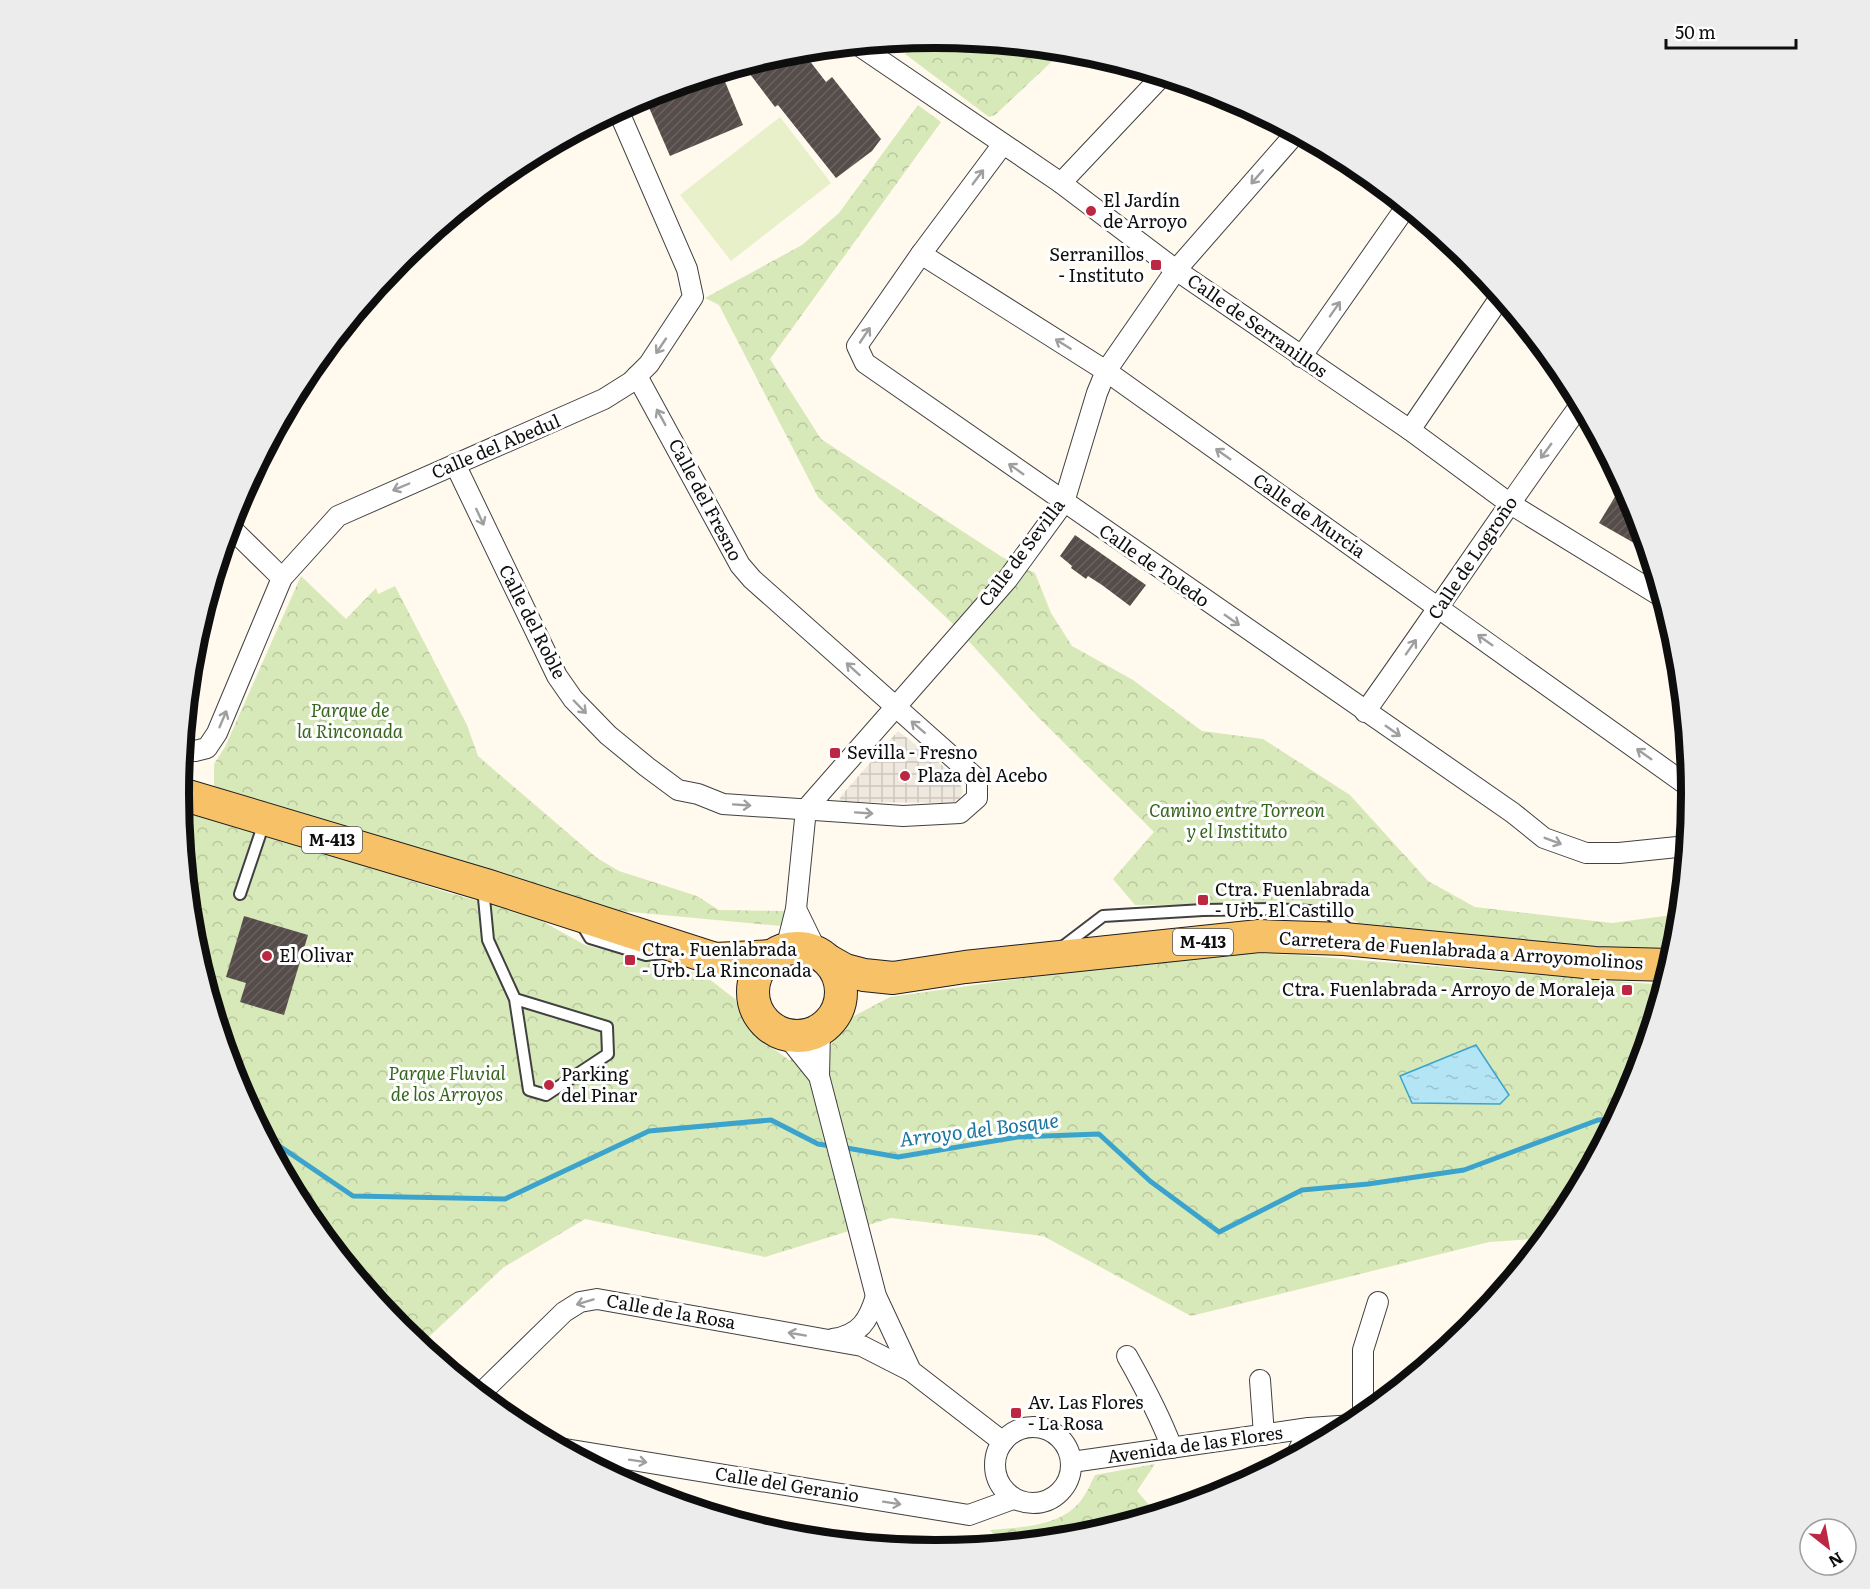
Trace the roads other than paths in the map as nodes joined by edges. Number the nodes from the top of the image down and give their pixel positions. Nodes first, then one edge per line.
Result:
1 (868, 52) edge
2 (1156, 82) edge
3 (621, 118) edge
4 (1291, 139) edge
5 (1004, 144) junction
6 (1061, 183) junction
7 (1402, 213) edge
8 (921, 254) junction
9 (1176, 270) junction
10 (1497, 303) edge
11 (1301, 357) junction
12 (1106, 371) junction
13 (638, 376) junction
14 (1575, 412) edge
15 (1410, 430) junction
16 (455, 464) junction
17 (1064, 502) junction
18 (1509, 503) junction
19 (236, 533) edge
20 (282, 578) junction
21 (1653, 592) edge
22 (1439, 608) junction
23 (896, 708) junction
24 (1365, 712) junction
25 (190, 750) edge
26 (1681, 781) edge
27 (189, 796) edge
28 (806, 809) junction
29 (265, 820) junction
30 (1680, 847) edge
31 (486, 885) junction
32 (240, 894) dead end
33 (796, 909) junction
34 (779, 952) junction
35 (702, 954) junction
36 (823, 956) junction
37 (1661, 965) edge
38 (893, 978) junction
39 (515, 999) junction
40 (829, 1019) junction
41 (774, 1026) junction
42 (819, 1076) junction
43 (876, 1296) junction
44 (1378, 1302) dead end
45 (827, 1339) junction
46 (1127, 1356) dead end
47 (911, 1371) junction
48 (1260, 1380) dead end
49 (485, 1390) edge
50 (1363, 1406) edge
51 (1334, 1425) edge
52 (1309, 1428) junction
53 (1264, 1435) junction
54 (1003, 1442) junction
55 (1301, 1445) edge
56 (1172, 1448) junction
57 (582, 1452) edge
58 (1072, 1462) junction
59 (1013, 1499) junction

1 - 5 street, Calle de Serranillos
2 - 6 street
3 -> 13 street, Calle del Abedul
4 -> 9 street, Calle de Sevilla
5 - 6 street, Calle de Serranillos
8 -> 5 street, Calle de Toledo
6 - 9 street, Calle de Serranillos
11 -> 7 street
12 -> 8 street, Calle de Murcia
17 -> 8 street, Calle de Toledo
9 - 11 street, Calle de Serranillos
9 - 12 street, Calle de Sevilla
10 - 15 street
11 - 15 street, Calle de Serranillos
12 - 17 street, Calle de Sevilla
22 -> 12 street, Calle de Murcia
13 - 16 street, Calle del Abedul
23 -> 13 street, Calle del Fresno
14 -> 18 street, Calle de Logroño
15 - 18 street, Calle de Serranillos
16 -> 20 street, Calle del Abedul
16 -> 28 street, Calle del Roble
17 - 23 street, Calle de Sevilla
17 -> 24 street, Calle de Toledo
18 - 21 street, Calle de Serranillos
18 - 22 street, Calle de Logroño
19 - 20 street
25 -> 20 street, Calle del Abedul
24 -> 22 street, Calle de Logroño
26 -> 22 street, Calle de Murcia
23 - 28 street, Calle de Sevilla
28 -> 23 street
24 -> 30 street, Calle de Toledo
27 - 29 main road, M-413
28 - 33 street
29 - 31 main road, M-413
29 - 32 lane
31 - 35 main road, M-413
31 - 39 lane
33 - 34 street
33 - 36 street
34 - 35 main road, M-413
34 - 36 main road, M-413
34 - 41 main road
35 - 41 main road, M-413
36 - 38 main road, Carretera de Fuenlabrada a Arroyomolinos / M-413
36 - 40 main road
37 - 38 main road, Carretera de Fuenlabrada a Arroyomolinos / M-413
38 - 40 main road, Carretera de Fuenlabrada a Arroyomolinos / M-413
39 - 39 lane
40 - 41 main road, M-413
40 - 42 street
41 - 42 street
42 - 43 street
43 - 45 street, Calle de la Rosa
43 - 47 street
44 - 50 street
45 - 47 street, Calle de la Rosa
45 -> 49 street, Calle de la Rosa
46 - 56 street
47 - 54 street, Calle de la Rosa
48 - 53 street
51 - 52 street, Avenida de las Flores
52 - 53 street, Avenida de las Flores
52 - 55 street
53 - 56 street, Avenida de las Flores
54 - 58 street
54 - 59 street
56 - 58 street, Avenida de las Flores
57 -> 59 street, Calle del Geranio
58 - 59 street

